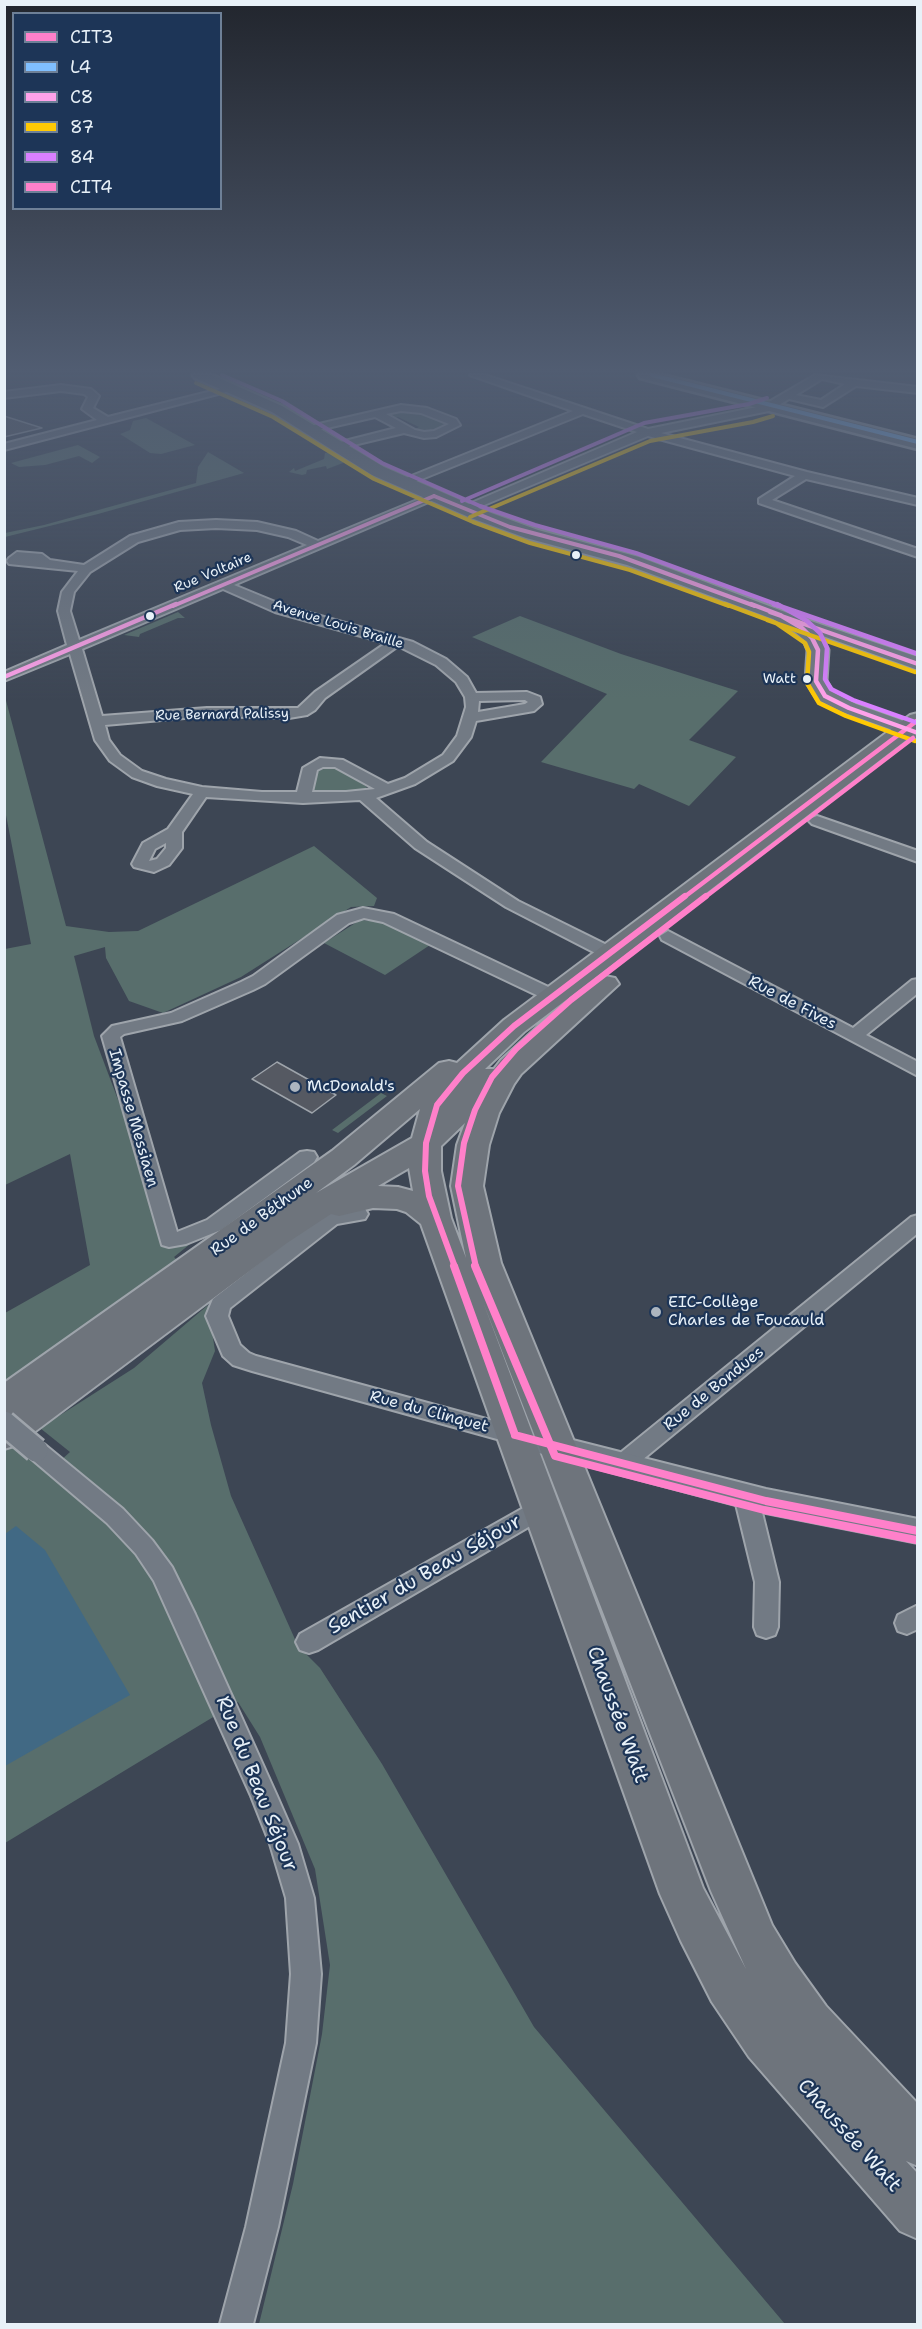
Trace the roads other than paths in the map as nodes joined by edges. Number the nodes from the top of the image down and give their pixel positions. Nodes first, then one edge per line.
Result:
1 (405, 484) edge
2 (526, 484) edge
3 (790, 484) edge
4 (841, 484) edge
5 (434, 496) junction
6 (918, 502) edge
7 (466, 509) junction
8 (318, 545) junction
9 (918, 553) edge
10 (46, 563) dead end
11 (86, 569) junction
12 (224, 585) junction
13 (780, 615) junction
14 (848, 639) junction
15 (397, 641) junction
16 (74, 648) junction
17 (818, 650) junction
18 (918, 664) edge
19 (4, 678) edge
20 (472, 697) junction
21 (471, 718) junction
22 (96, 721) junction
23 (915, 732) edge
24 (389, 790) junction
25 (202, 792) junction
26 (364, 796) junction
27 (303, 798) junction
28 (817, 821) junction
29 (174, 832) dead end
30 (918, 857) edge
31 (668, 936) junction
32 (611, 954) junction
33 (918, 984) edge
34 (564, 1002) junction
35 (514, 1026) junction
36 (855, 1036) junction
37 (918, 1070) edge
38 (421, 1152) junction
39 (307, 1156) dead end
40 (343, 1158) junction
41 (358, 1214) dead end
42 (435, 1218) junction
43 (918, 1222) edge
44 (275, 1235) junction
45 (484, 1263) junction
46 (4, 1402) edge
47 (4, 1423) edge
48 (4, 1435) edge
49 (515, 1435) junction
50 (560, 1449) junction
51 (622, 1464) junction
52 (746, 1496) junction
53 (541, 1508) junction
54 (918, 1531) edge
55 (766, 1627) dead end
56 (309, 1642) dead end
57 (918, 2141) edge
58 (918, 2213) edge
59 (237, 2325) edge

1 - 5 main road
2 - 7 street
3 - 9 street
4 - 6 street
5 - 7 main road
5 - 8 street, Rue Voltaire
7 - 13 main road
8 - 11 street
8 - 12 street, Rue Voltaire
10 - 11 street
11 - 16 street
12 - 15 street, Avenue Louis Braille
12 - 16 street, Rue Voltaire
13 - 14 main road
13 - 17 main road
14 - 17 main road
14 - 18 main road
15 - 20 street, Avenue Louis Braille
15 - 22 street, Rue Bernard Palissy
16 - 19 street, Rue Voltaire
16 - 22 street
17 - 23 main road
20 - 21 street
20 - 21 street
21 - 24 street
22 - 25 street
23 - 28 main road, Chaussée Watt
23 - 32 main road, Chaussée Watt
24 - 26 street
24 - 27 street
25 - 27 street
25 - 29 street
26 - 27 street
26 - 32 street
28 - 30 street
28 - 31 main road, Chaussée Watt
31 - 34 main road, Chaussée Watt
31 - 36 street, Rue de Fives
32 - 34 main road, Chaussée Watt
33 - 36 street
34 - 35 main road, Chaussée Watt
34 - 38 main road, Chaussée Watt
34 - 39 street, Impasse Messiaen
34 - 45 main road, Chaussée Watt
35 - 38 main road, Chaussée Watt
35 - 40 main road, Rue de Béthune
36 - 37 street, Rue de Fives
38 - 40 main road
38 - 42 main road, Chaussée Watt
38 - 44 main road, Rue de Béthune
38 - 45 main road, Chaussée Watt
40 - 46 main road, Rue de Béthune
41 - 49 street, Rue du Clinquet
42 - 44 main road, Rue de Béthune
42 - 49 main road, Chaussée Watt
43 - 51 street, Rue de Bondues
44 - 48 main road, Rue de Béthune
45 - 50 main road, Chaussée Watt
47 - 59 street, Rue du Beau Séjour, bridge
49 - 50 street, Rue du Clinquet
49 - 53 main road, Chaussée Watt
50 - 51 street, Rue du Clinquet
50 - 57 main road, Chaussée Watt
51 - 52 street, Rue du Clinquet
52 - 54 street, Rue du Clinquet
52 - 55 street
53 - 56 street, Sentier du Beau Séjour
53 - 58 main road, Chaussée Watt

